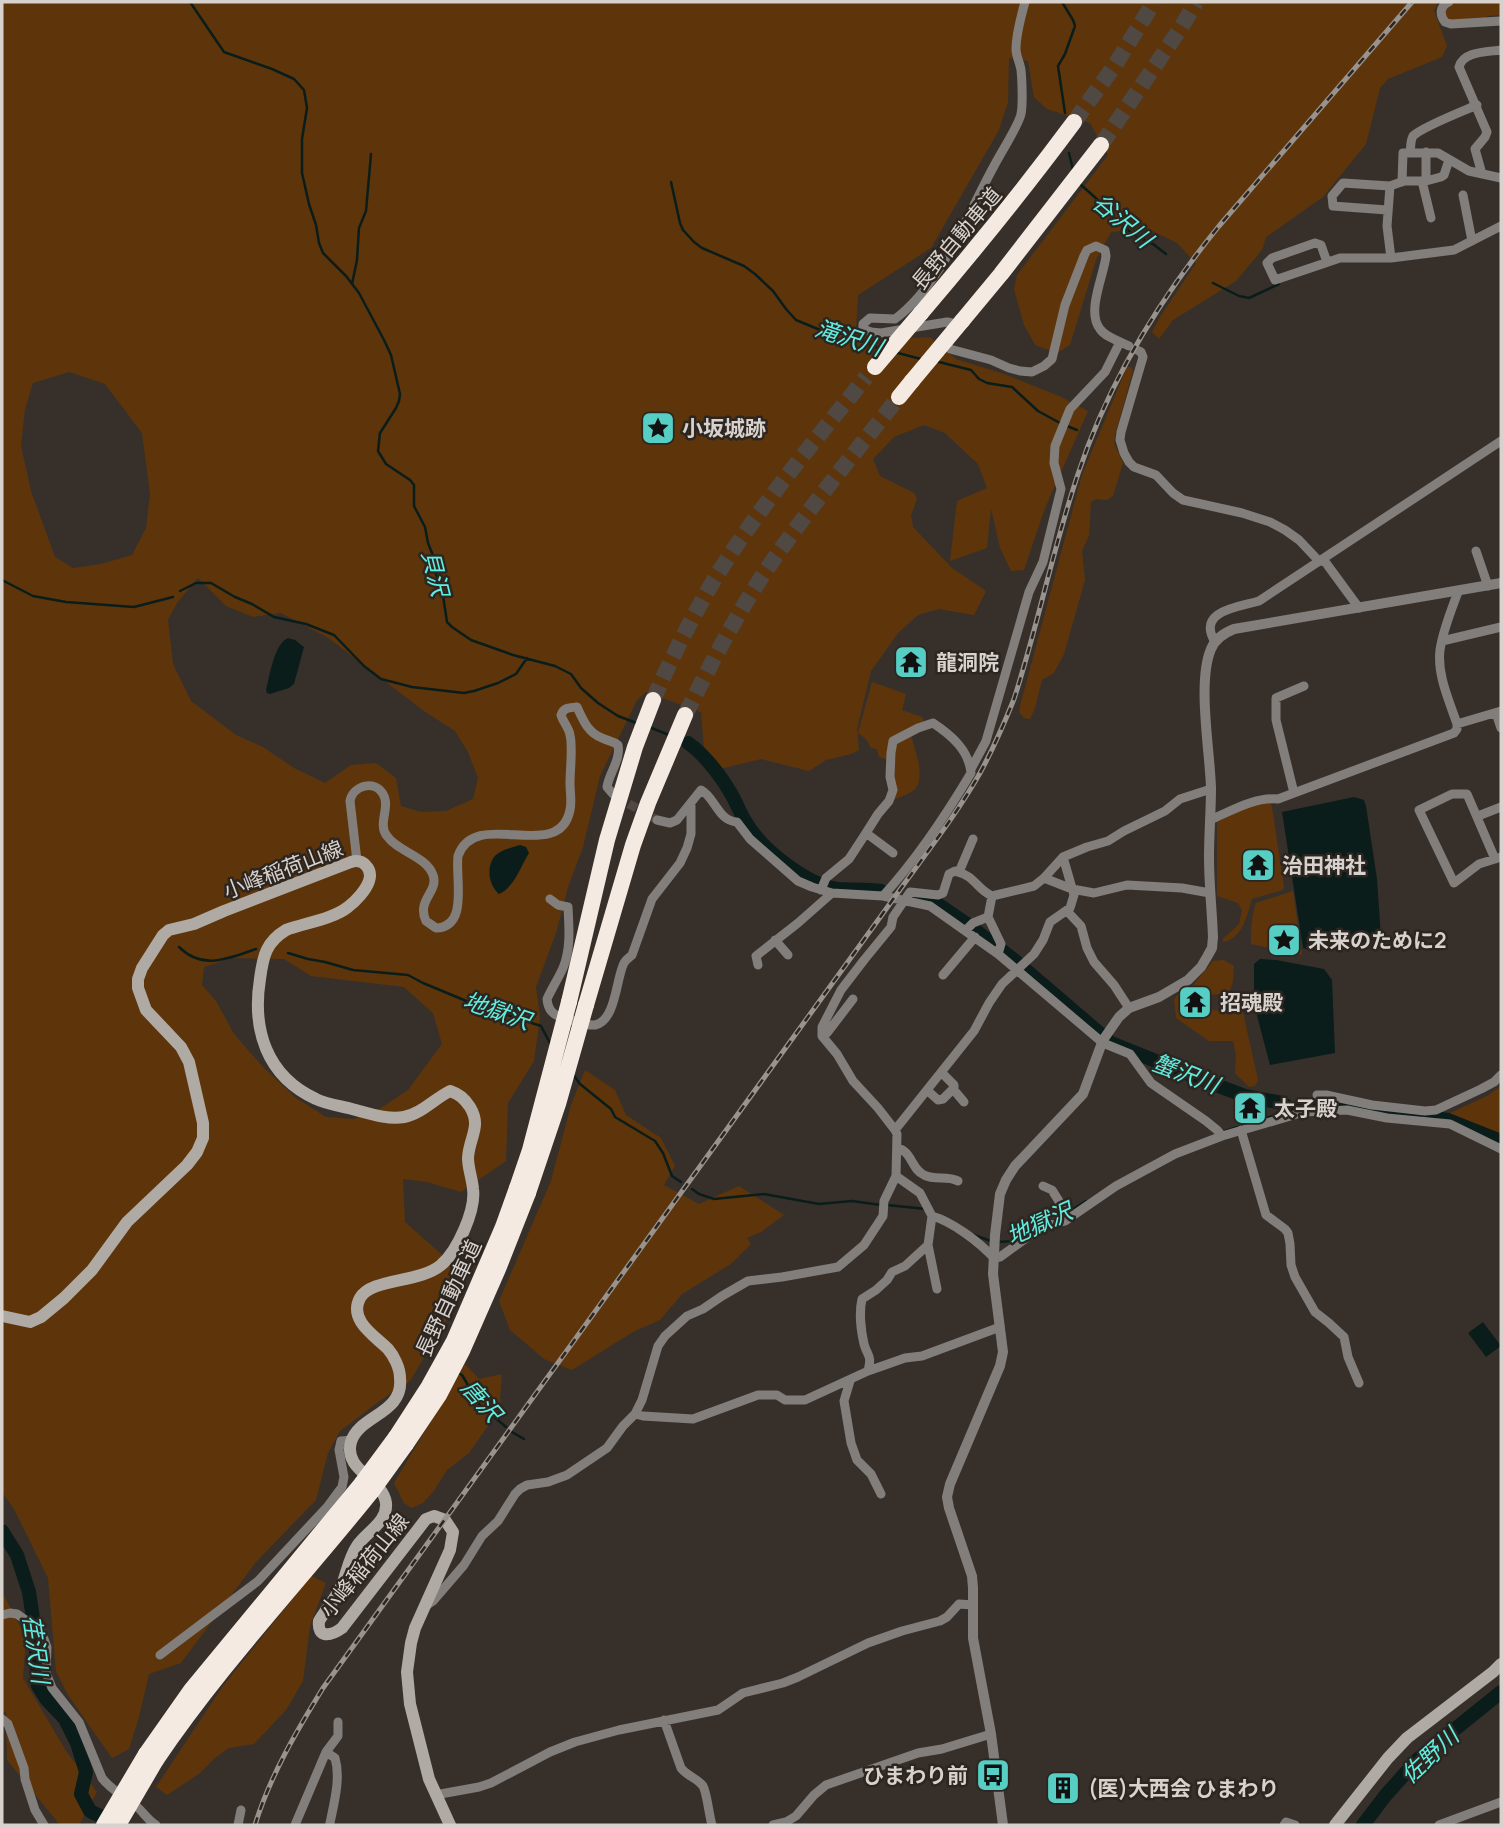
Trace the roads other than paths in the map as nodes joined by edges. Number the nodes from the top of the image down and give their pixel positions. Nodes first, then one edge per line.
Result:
1 (1025, 2) edge
2 (1449, 2) edge
3 (1501, 21) edge
4 (1501, 50) edge
5 (1476, 105) junction
6 (1074, 122) tunnel mouth
7 (1101, 145) tunnel mouth
8 (1426, 152) junction
9 (1410, 153) junction
10 (1448, 160) junction
11 (1482, 174) junction
12 (1501, 178) edge
13 (1424, 181) junction
14 (1402, 182) junction
15 (1390, 186) junction
16 (1463, 195) dead end
17 (1387, 210) junction
18 (1431, 218) dead end
19 (1501, 226) edge
20 (1472, 241) junction
21 (1391, 258) junction
22 (1327, 262) junction
23 (1129, 346) junction
24 (870, 372) tunnel mouth
25 (899, 397) tunnel mouth
26 (1501, 441) edge
27 (1476, 551) dead end
28 (1321, 560) junction
29 (1501, 583) edge
30 (1488, 586) junction
31 (1458, 592) junction
32 (1360, 608) junction
33 (1501, 627) edge
34 (1442, 641) junction
35 (1215, 642) junction
36 (1304, 686) dead end
37 (653, 700) tunnel mouth
38 (1499, 712) edge
39 (685, 715) tunnel mouth
40 (1457, 724) junction
41 (1501, 728) edge
42 (971, 769) junction
43 (1211, 789) junction
44 (1294, 793) junction
45 (612, 794) dead end
46 (691, 803) junction
47 (1501, 807) edge
48 (1478, 816) junction
49 (657, 820) dead end
50 (1210, 820) junction
51 (866, 833) junction
52 (973, 839) dead end
53 (893, 853) dead end
54 (1062, 858) junction
55 (1498, 858) edge
56 (357, 860) junction
57 (958, 872) junction
58 (1044, 878) junction
59 (1072, 889) junction
60 (821, 890) junction
61 (832, 893) junction
62 (1210, 893) junction
63 (883, 896) junction
64 (992, 896) junction
65 (550, 899) dead end
66 (905, 900) junction
67 (1067, 911) junction
68 (988, 917) junction
69 (969, 928) junction
70 (975, 937) junction
71 (775, 940) junction
72 (967, 948) junction
73 (999, 950) junction
74 (955, 954) dead end
75 (788, 955) dead end
76 (758, 965) dead end
77 (1020, 968) junction
78 (943, 975) dead end
79 (853, 999) dead end
80 (1129, 1008) junction
81 (822, 1036) junction
82 (1104, 1039) junction
83 (942, 1073) junction
84 (1501, 1075) edge
85 (953, 1089) junction
86 (928, 1091) junction
87 (1317, 1095) dead end
88 (964, 1102) dead end
89 (895, 1130) junction
90 (1241, 1130) junction
91 (1220, 1133) junction
92 (897, 1148) junction
93 (1501, 1149) edge
94 (896, 1175) junction
95 (958, 1181) dead end
96 (1043, 1186) dead end
97 (523, 1190) junction
98 (930, 1212) junction
99 (1060, 1222) junction
100 (928, 1245) junction
101 (994, 1254) junction
102 (937, 1289) dead end
103 (2, 1317) edge
104 (1000, 1327) junction
105 (868, 1371) junction
106 (850, 1381) junction
107 (1359, 1383) dead end
108 (635, 1414) junction
109 (352, 1440) junction
110 (881, 1494) dead end
111 (973, 1605) junction
112 (425, 1606) junction
113 (2, 1615) edge
114 (160, 1654) dead end
115 (1501, 1664) edge
116 (2, 1719) edge
117 (664, 1720) junction
118 (338, 1722) dead end
119 (991, 1734) junction
120 (326, 1752) junction
121 (151, 1757) junction
122 (435, 1795) junction
123 (1501, 1802) edge
124 (241, 1810) dead end
125 (330, 1824) dead end
126 (44, 1825) edge
127 (104, 1825) edge
128 (118, 1825) edge
129 (156, 1825) edge
130 (238, 1825) edge
131 (295, 1825) edge
132 (450, 1825) edge
133 (712, 1825) edge
134 (773, 1825) edge
135 (1003, 1825) edge
136 (1284, 1825) edge
137 (1295, 1825) edge
138 (1335, 1825) edge
139 (1439, 1825) edge

1 - 23 street
2 - 3 street
4 - 5 street
5 - 9 street
5 - 11 street
6 - 24 highway, 長野自動車道, bridge
7 - 25 highway, bridge
8 - 9 street
8 - 10 street
8 - 13 street
9 - 14 street
10 - 11 street
10 - 13 street
11 - 12 street
13 - 14 street
13 - 18 street
14 - 15 street
15 - 17 street
15 - 17 street
16 - 20 street
17 - 21 street
19 - 20 street
20 - 21 street
21 - 22 street
22 - 22 street
23 - 28 street
23 - 42 street
26 - 28 street
27 - 30 street
28 - 32 street
28 - 35 street
29 - 30 street
30 - 31 street
31 - 32 street
31 - 34 street
32 - 35 street
33 - 34 street
34 - 40 street
35 - 43 street
36 - 44 street
37 - 97 highway, 長野自動車道, bridge
38 - 40 street
38 - 41 street
39 - 97 highway, 長野自動車道, bridge
40 - 44 street
42 - 51 street
42 - 63 street
43 - 50 street
43 - 54 street
44 - 50 street
45 - 56 street
46 - 49 street
46 - 60 street
46 - 65 street
47 - 48 street
48 - 55 street
48 - 55 street
50 - 62 street
51 - 53 street
51 - 60 street
52 - 57 street
54 - 58 street
54 - 59 street
56 - 103 main road, 小峰稲荷山線
56 - 109 main road, 小峰稲荷山線
57 - 64 street
57 - 66 street
58 - 59 street
58 - 64 street
59 - 62 street
59 - 67 street
60 - 61 street
61 - 63 street
61 - 71 street
62 - 80 street
63 - 66 street
64 - 68 street
66 - 69 street
66 - 81 street
67 - 77 street
67 - 80 street
68 - 69 street
68 - 73 street
69 - 70 street
70 - 72 street
70 - 73 street
71 - 75 street
71 - 76 street
72 - 74 street
72 - 78 street
73 - 77 street
77 - 82 street
77 - 83 street
79 - 81 street
80 - 82 street
81 - 89 street
82 - 91 street
82 - 101 street
83 - 85 street
83 - 86 street
84 - 87 street
85 - 86 street
85 - 88 street
86 - 89 street
89 - 92 street
90 - 91 street
90 - 93 street
90 - 107 street
91 - 99 street
92 - 94 street
92 - 95 street
94 - 98 street
94 - 108 street
96 - 99 street
97 - 121 highway, 長野自動車道, bridge
98 - 100 street
98 - 101 street
99 - 101 street
100 - 102 street
100 - 105 street
101 - 104 street
104 - 105 street
104 - 111 street
105 - 106 street
106 - 108 street
106 - 110 street
108 - 112 street
109 - 112 main road, 小峰稲荷山線
109 - 114 street
111 - 117 street
111 - 119 street
112 - 122 main road, 小峰稲荷山線
113 - 129 street
115 - 138 main road
116 - 126 street
117 - 122 street
117 - 133 street
118 - 120 street
119 - 134 street
119 - 135 street
120 - 125 street
120 - 131 street
121 - 127 highway, 長野自動車道, bridge
121 - 128 highway, 長野自動車道, bridge
122 - 132 main road, 小峰稲荷山線
123 - 139 street
124 - 130 street
136 - 137 street

